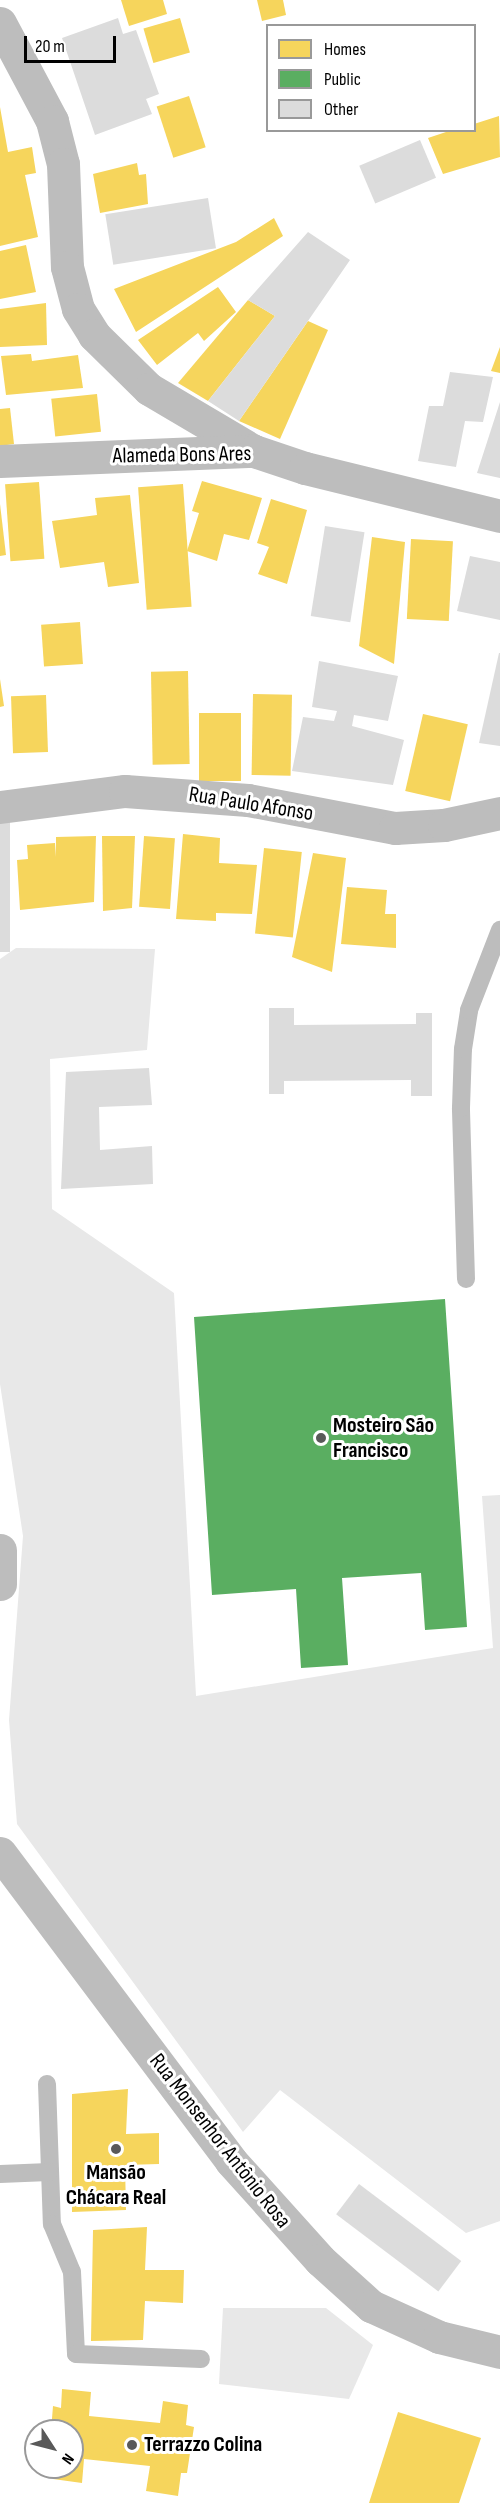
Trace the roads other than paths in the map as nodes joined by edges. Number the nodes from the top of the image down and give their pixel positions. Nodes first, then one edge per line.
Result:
1 (7, 0) edge
2 (0, 2) edge
3 (0, 23) edge
4 (254, 451) junction
5 (0, 461) edge
6 (500, 516) edge
7 (0, 807) edge
8 (500, 813) edge
9 (500, 930) edge
10 (466, 1279) dead end
11 (0, 1550) edge
12 (0, 1584) edge
13 (0, 1853) edge
14 (47, 2084) dead end
15 (49, 2172) junction
16 (0, 2174) edge
17 (500, 2352) edge
18 (201, 2360) dead end

1 - 2 street
3 - 4 street
4 - 5 street, Alameda Bons Ares
4 - 6 street, Alameda Bons Ares
7 - 8 street, Rua Paulo Afonso
9 - 10 lane
11 - 12 street
13 - 17 street, Rua Monsenhor Antônio Rosa
14 - 15 lane
15 - 16 lane
15 - 18 lane

